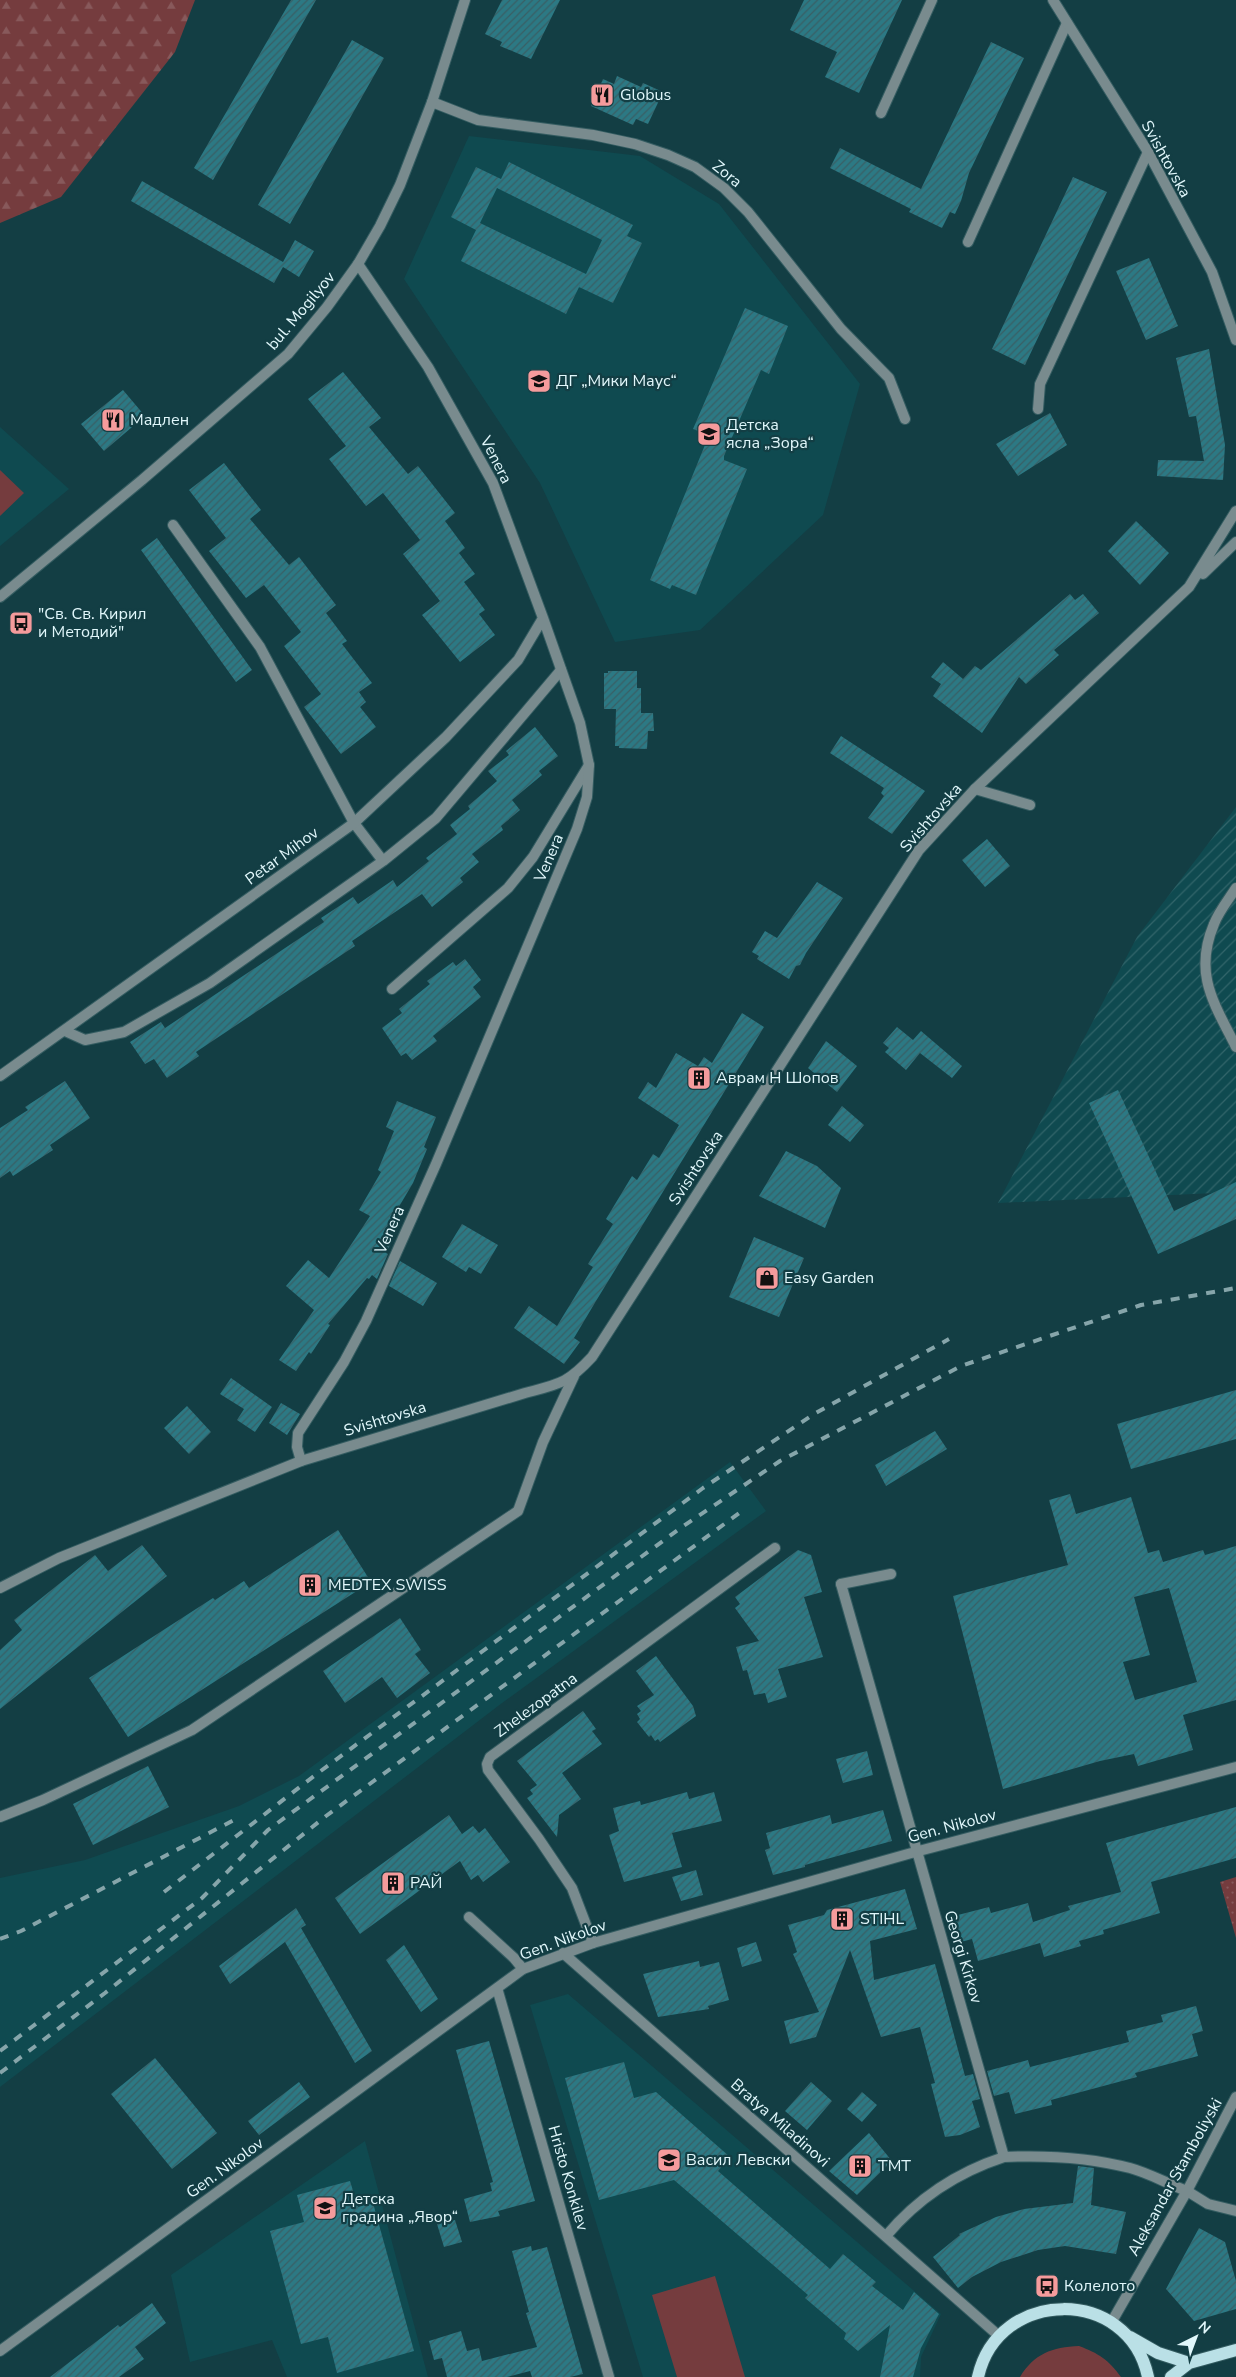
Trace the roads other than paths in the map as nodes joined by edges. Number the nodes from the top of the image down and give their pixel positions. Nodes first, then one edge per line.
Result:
1 (465, 0) edge
2 (932, 0) edge
3 (1053, 0) edge
4 (1067, 23) junction
5 (432, 102) junction
6 (880, 113) dead end
7 (1148, 152) junction
8 (968, 242) dead end
9 (358, 264) junction
10 (1236, 340) edge
11 (1038, 409) dead end
12 (906, 419) dead end
13 (1236, 510) edge
14 (174, 525) dead end
15 (1236, 542) edge
16 (1189, 587) junction
17 (0, 598) edge
18 (544, 618) junction
19 (561, 670) junction
20 (589, 765) junction
21 (975, 789) junction
22 (1030, 805) dead end
23 (354, 823) junction
24 (383, 861) junction
25 (1236, 888) edge
26 (392, 989) dead end
27 (65, 1031) junction
28 (1236, 1047) edge
29 (0, 1076) edge
30 (574, 1376) junction
31 (301, 1461) junction
32 (775, 1548) dead end
33 (891, 1574) dead end
34 (0, 1588) edge
35 (1236, 1767) edge
36 (0, 1817) edge
37 (915, 1852) junction
38 (469, 1917) dead end
39 (592, 1943) junction
40 (564, 1953) junction
41 (523, 1969) junction
42 (497, 1988) junction
43 (1236, 2097) edge
44 (1004, 2158) junction
45 (1187, 2191) junction
46 (1236, 2211) edge
47 (886, 2236) junction
48 (1111, 2323) junction
49 (1124, 2334) junction
50 (999, 2336) junction
51 (1236, 2350) edge
52 (0, 2351) edge
53 (1189, 2363) junction
54 (978, 2375) edge
55 (609, 2377) edge
56 (1148, 2377) edge
57 (1172, 2377) edge

1 - 5 street, bul. Mogilyov
2 - 6 street
3 - 4 street, Svishtovska
4 - 7 street, Svishtovska
4 - 8 street
5 - 9 street, bul. Mogilyov
5 - 12 street, Zora
7 - 10 street, Svishtovska
7 - 11 street
9 - 17 street, bul. Mogilyov
9 - 18 street, Venera
13 - 16 street, Svishtovska
14 - 23 street
15 - 16 street
16 - 21 street, Svishtovska
18 - 19 street, Venera
18 - 23 street, Petar Mihov
19 - 20 street, Venera
19 - 24 street
20 - 26 street
20 - 31 street, Venera
21 - 22 street
21 - 30 street, Svishtovska
23 - 24 street
23 - 27 street, Petar Mihov
24 - 27 street
25 - 28 street
27 - 29 street, Petar Mihov
30 - 31 street, Svishtovska
30 - 36 street
31 - 34 street, Svishtovska
32 - 39 street, Zhelezopatna
33 - 37 street, Georgi Kirkov
35 - 37 street, Gen. Nikolov
37 - 39 street, Gen. Nikolov
37 - 44 street, Georgi Kirkov
38 - 41 street
39 - 40 street, Gen. Nikolov
40 - 41 street, Gen. Nikolov
40 - 47 street, Bratya Miladinovi
41 - 42 street, Gen. Nikolov
42 - 52 street, Gen. Nikolov
42 - 55 street, Hristo Konkilev
43 - 45 street, Aleksandar Stamboliyski
44 - 45 street
44 - 47 street
45 - 46 street
45 - 48 street, Aleksandar Stamboliyski
47 - 50 street, Bratya Miladinovi
48 - 49 main road
48 - 50 main road
49 - 53 main road
49 - 56 main road
50 - 54 main road
51 - 53 main road
53 - 57 main road

